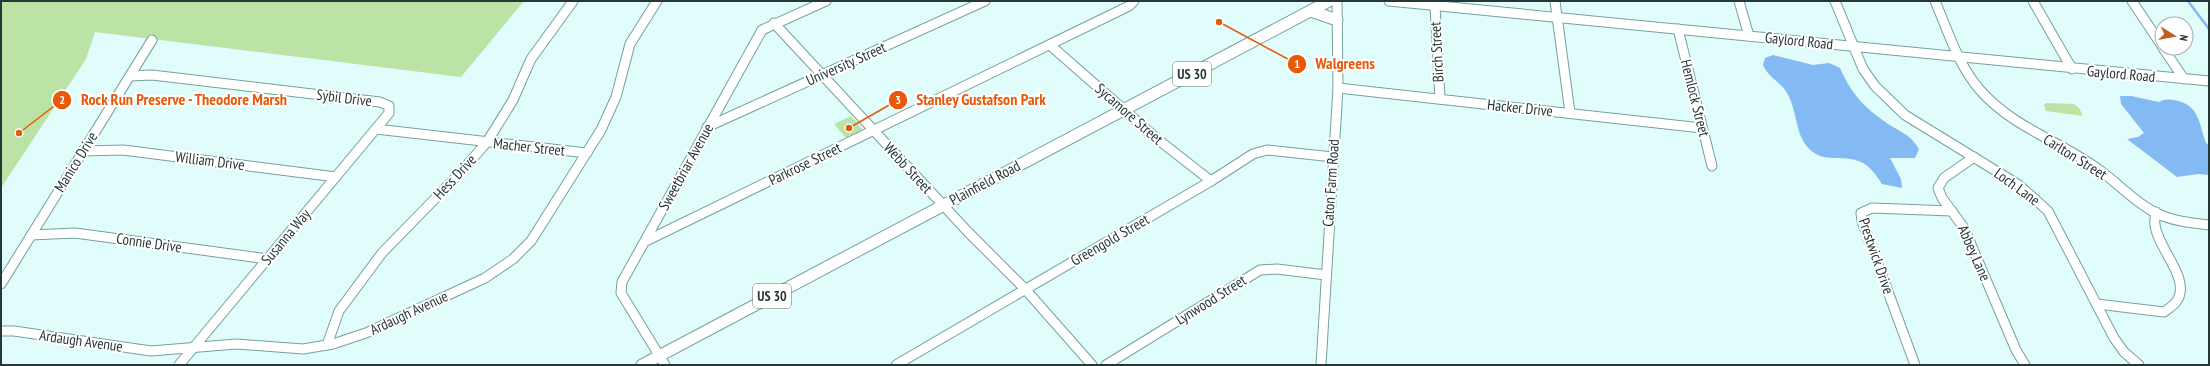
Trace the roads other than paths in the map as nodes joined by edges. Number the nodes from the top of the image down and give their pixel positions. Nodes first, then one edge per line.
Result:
1 (573, 1) edge
2 (657, 1) edge
3 (826, 1) edge
4 (985, 1) edge
5 (1134, 1) edge
6 (1307, 1) edge
7 (1329, 1) edge
8 (1337, 1) edge
9 (1389, 1) edge
10 (1555, 1) edge
11 (1739, 1) edge
12 (1835, 1) edge
13 (1935, 1) edge
14 (2033, 1) edge
15 (2132, 1) edge
16 (1435, 5) junction
17 (1311, 11) junction
18 (1557, 17) junction
19 (1337, 20) junction
20 (774, 23) junction
21 (1678, 29) junction
22 (2154, 34) edge
23 (1749, 36) junction
24 (152, 40) dead end
25 (1050, 45) junction
26 (1854, 47) junction
27 (2169, 56) edge
28 (1962, 58) junction
29 (2072, 70) junction
30 (823, 74) junction
31 (130, 76) junction
32 (2184, 79) junction
33 (2209, 81) edge
34 (1338, 88) junction
35 (1440, 99) junction
36 (389, 106) joint
37 (1124, 110) junction
38 (1570, 113) junction
39 (707, 127) junction
40 (1702, 128) junction
41 (376, 129) junction
42 (874, 131) junction
43 (487, 142) junction
44 (83, 151) junction
45 (588, 153) junction
46 (1333, 157) junction
47 (1974, 157) junction
48 (1712, 166) dead end
49 (336, 177) junction
50 (1212, 181) junction
51 (943, 205) junction
52 (1952, 211) junction
53 (2156, 212) junction
54 (2209, 225) edge
55 (31, 235) junction
56 (646, 241) junction
57 (268, 259) junction
58 (1326, 274) junction
59 (1, 284) edge
60 (1025, 289) junction
61 (2097, 304) junction
62 (1, 331) edge
63 (327, 345) junction
64 (193, 348) junction
65 (662, 360) edge
66 (178, 365) edge
67 (642, 365) edge
68 (896, 365) edge
69 (1092, 365) edge
70 (1106, 365) edge
71 (1321, 365) edge
72 (1915, 365) edge
73 (2025, 365) edge
74 (2139, 365) edge

1 - 43 street, Hess Drive
2 - 45 street, Ardaugh Avenue
3 - 20 street, Sweetbriar Avenue
4 - 30 street, University Street
5 - 25 street, Parkrose Street
6 - 17 main road
7 - 17 main road, Plainfield Road / US 30
8 - 19 street, Caton Farm Road
9 - 16 street, Gaylord Road
10 - 18 street
11 - 23 street
12 - 26 street, Loch Lane
13 - 28 street, Carlton Street
14 - 29 street
15 - 22 street
16 - 18 street, Gaylord Road
16 - 35 street, Birch Street
17 - 19 main road
17 - 37 main road, Plainfield Road / US 30
18 - 21 street, Gaylord Road
18 - 38 street
19 - 34 street, Caton Farm Road
20 - 30 street, Webb Street
20 - 39 street, Sweetbriar Avenue
21 - 23 street, Gaylord Road
21 - 40 street, Hemlock Street
23 - 26 street, Gaylord Road
24 - 31 street, Manico Drive
25 - 37 street, Sycamore Street
25 - 42 street, Parkrose Street
26 - 28 street, Gaylord Road
26 - 47 street, Loch Lane
27 - 32 street
28 - 29 street, Gaylord Road
28 - 53 street, Carlton Street
29 - 32 street, Gaylord Road
30 - 39 street, University Street
30 - 42 street, Webb Street
31 - 36 street, Sybil Drive
31 - 44 street, Manico Drive
32 - 33 street, Gaylord Road
34 - 35 street, Hacker Drive
34 - 46 street, Caton Farm Road
35 - 38 street, Hacker Drive
36 - 41 street, Susanna Way
37 - 50 street, Sycamore Street
37 - 51 main road, Plainfield Road / US 30
38 - 40 street, Hacker Drive
39 - 56 street, Sweetbriar Avenue
40 - 48 street, Hemlock Street
41 - 43 street, Macher Street
41 - 49 street, Susanna Way
42 - 51 street, Webb Street
42 - 56 street, Parkrose Street
43 - 45 street, Macher Street
43 - 63 street, Hess Drive
44 - 49 street, William Drive
44 - 55 street, Manico Drive
45 - 63 street, Ardaugh Avenue
46 - 50 street, Greengold Street
46 - 58 street, Caton Farm Road
47 - 52 street, Abbey Lane
47 - 61 street, Loch Lane
49 - 57 street, Susanna Way
50 - 60 street, Greengold Street
51 - 60 street, Webb Street
51 - 65 main road, Plainfield Road / US 30
52 - 72 street, Prestwick Drive
52 - 73 street, Abbey Lane
53 - 54 street, Carlton Street
53 - 61 street
55 - 57 street, Connie Drive
55 - 59 street, Manico Drive
56 - 65 street, Sweetbriar Avenue
57 - 64 street, Susanna Way
58 - 70 street, Lynwood Street
58 - 71 street, Caton Farm Road
60 - 68 street, Greengold Street
60 - 69 street, Webb Street
61 - 74 street, Loch Lane
62 - 64 street, Ardaugh Avenue
63 - 64 street, Ardaugh Avenue
64 - 66 street, Susanna Way
65 - 67 main road, Plainfield Road / US 30

